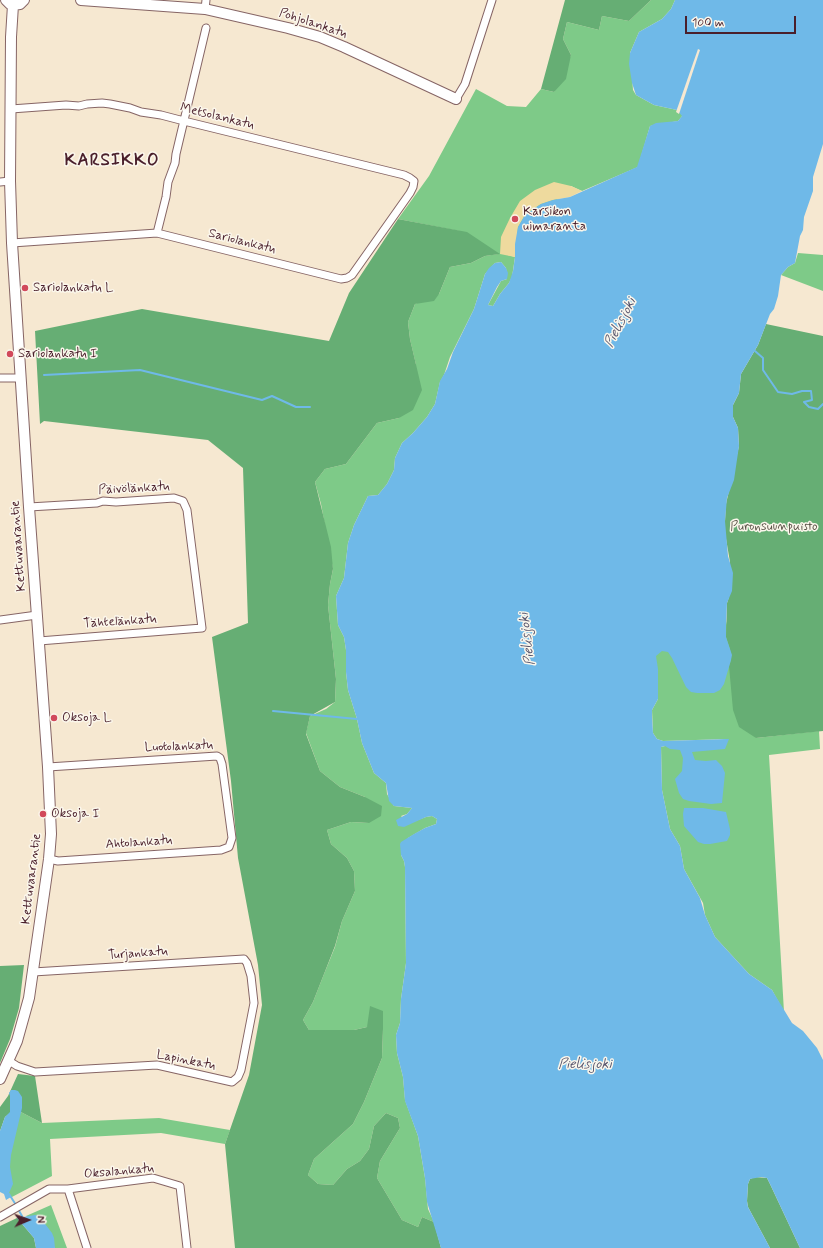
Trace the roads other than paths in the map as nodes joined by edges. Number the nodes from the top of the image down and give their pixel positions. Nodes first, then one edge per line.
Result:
1 (24, 0) edge
2 (81, 0) edge
3 (492, 0) edge
4 (10, 2) edge
5 (205, 5) edge
6 (206, 28) dead end
7 (456, 99) joint
8 (11, 109) junction
9 (184, 122) junction
10 (10, 181) junction
11 (414, 181) joint
12 (0, 182) edge
13 (157, 233) junction
14 (12, 243) junction
15 (0, 378) edge
16 (21, 378) junction
17 (29, 507) junction
18 (37, 615) junction
19 (0, 620) edge
20 (202, 628) joint
21 (39, 641) junction
22 (48, 767) junction
23 (230, 847) joint
24 (49, 859) junction
25 (244, 959) joint
26 (33, 972) junction
27 (9, 1061) junction
28 (0, 1079) edge
29 (68, 1188) junction
30 (0, 1217) edge
31 (87, 1248) edge
32 (186, 1248) edge

1 - 4 street
2 - 5 street, Pohjolankatu
3 - 7 street
4 - 8 street, Kettuvaarantie
5 - 7 street, Pohjolankatu
6 - 9 street
8 - 9 street, Metsolankatu
8 - 10 street, Kettuvaarantie
9 - 11 street, Metsolankatu
9 - 13 street
10 - 12 street
10 - 14 street, Kettuvaarantie
11 - 13 street, Sariolankatu
13 - 14 street, Sariolankatu
14 - 16 street, Kettuvaarantie
15 - 16 street
16 - 17 street, Kettuvaarantie
17 - 18 street, Kettuvaarantie
17 - 20 street, Päivölänkatu
18 - 19 street
18 - 21 street, Kettuvaarantie
20 - 21 street, Tähtelänkatu
21 - 22 street, Kettuvaarantie
22 - 23 street, Luotolankatu
22 - 24 street, Kettuvaarantie
23 - 24 street, Ahtolankatu
24 - 26 street, Kettuvaarantie
25 - 26 street, Turjankatu
25 - 27 street, Lapinkatu
26 - 27 street, Kettuvaarantie
27 - 28 street, Kettuvaarantie
29 - 30 street, Oksalankatu
29 - 31 street, Oksalankatu
29 - 32 street, Oksalankatu

